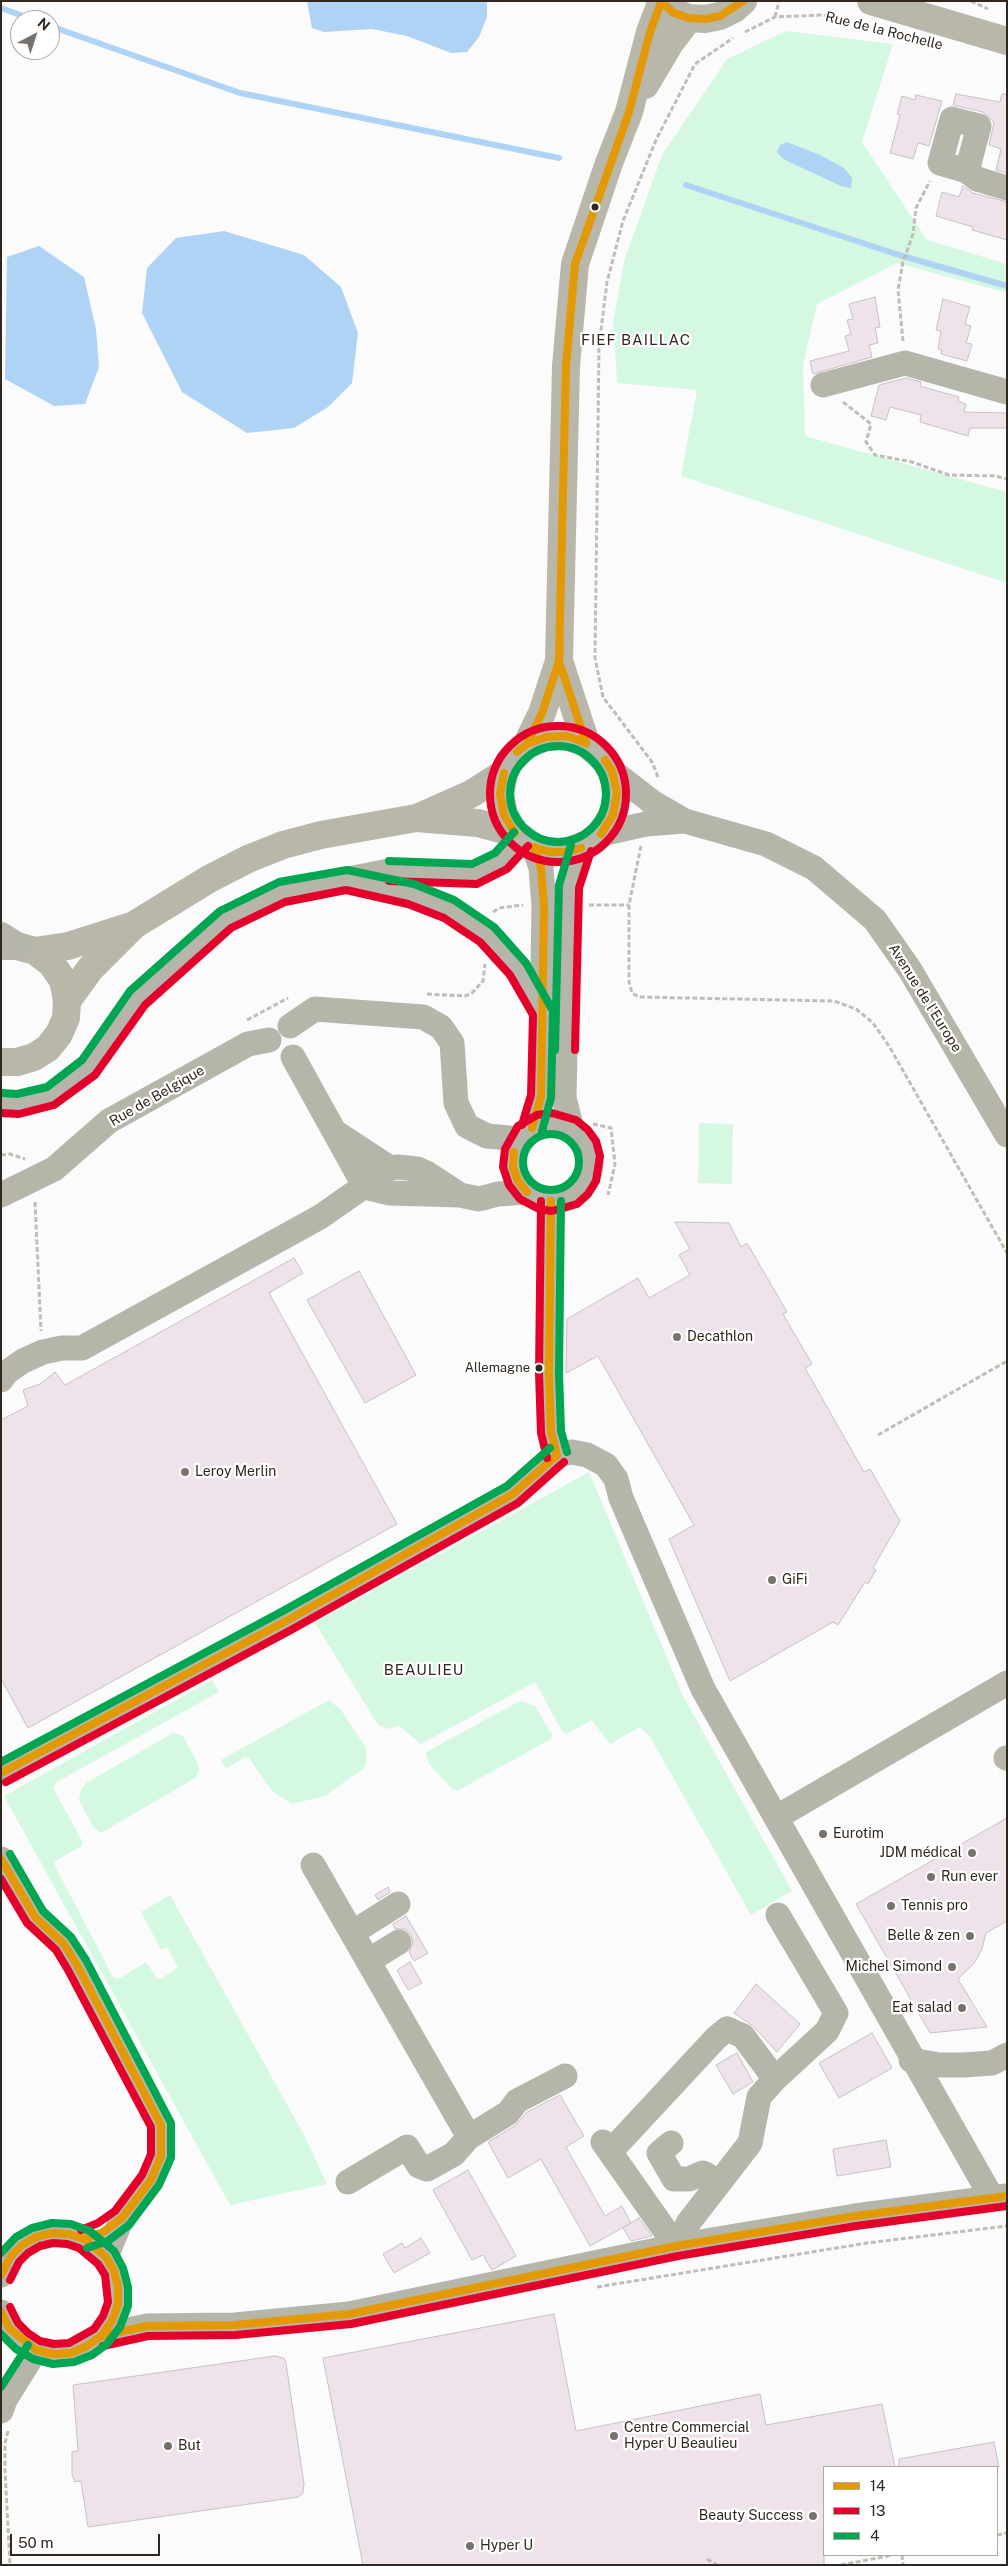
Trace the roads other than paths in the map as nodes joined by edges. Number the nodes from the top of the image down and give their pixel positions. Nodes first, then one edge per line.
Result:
1 (742, 1) edge
2 (661, 2) edge
3 (870, 8) edge
4 (689, 18) junction
5 (1007, 41) edge
6 (629, 112) junction
7 (967, 171) junction
8 (1007, 188) edge
9 (823, 386) road end
10 (1007, 392) edge
11 (559, 661) junction
12 (586, 743) junction
13 (527, 744) junction
14 (612, 771) junction
15 (504, 773) junction
16 (649, 813) junction
17 (416, 818) junction
18 (523, 840) junction
19 (591, 841) junction
20 (346, 880) junction
21 (134, 925) junction
22 (14, 945) edge
23 (67, 1000) junction
24 (543, 1012) junction
25 (290, 1026) junction
26 (269, 1040) junction
27 (293, 1057) junction
28 (1, 1062) edge
29 (1, 1103) edge
30 (572, 1129) junction
31 (334, 1131) junction
32 (526, 1134) junction
33 (1007, 1136) edge
34 (390, 1168) junction
35 (365, 1187) junction
36 (527, 1192) junction
37 (1, 1194) edge
38 (460, 1195) junction
39 (551, 1201) junction
40 (1, 1380) edge
41 (556, 1455) junction
42 (1007, 1683) edge
43 (1, 1773) edge
44 (777, 1817) junction
45 (1, 1859) edge
46 (312, 1864) dead end
47 (398, 1904) dead end
48 (778, 1915) dead end
49 (352, 1933) junction
50 (399, 1942) dead end
51 (368, 1961) junction
52 (1007, 2055) edge
53 (911, 2060) junction
54 (565, 2076) dead end
55 (775, 2079) junction
56 (470, 2137) junction
57 (671, 2143) dead end
58 (348, 2182) dead end
59 (712, 2192) junction
60 (999, 2197) edge
61 (122, 2218) junction
62 (84, 2239) junction
63 (676, 2246) junction
64 (106, 2257) junction
65 (1, 2275) edge
66 (118, 2304) junction
67 (1, 2312) edge
68 (147, 2326) junction
69 (101, 2336) junction
70 (36, 2350) junction
71 (6, 2417) edge

1 - 4 main road
2 - 4 main road
2 - 6 main road
3 - 5 main road, Rue de la Rochelle
4 - 6 main road
6 - 11 main road
7 - 7 street
7 - 8 street
9 - 10 street
11 - 12 main road
11 - 13 main road
12 - 13 main road
12 - 14 main road
13 - 15 main road
14 - 16 street
14 - 19 main road
15 - 17 main road
15 - 18 main road
16 - 19 street, Avenue de l'Europe
16 - 33 street, Avenue de l'Europe
17 - 18 main road
17 - 21 main road
18 - 19 main road
18 - 20 street
18 - 24 street
19 - 30 street
20 - 24 street
20 - 29 street
21 - 22 main road
21 - 23 main road
22 - 23 main road
23 - 28 main road
24 - 32 street
25 - 26 street
25 - 27 street
25 - 32 street
26 - 27 street
26 - 37 street, Rue de Belgique
27 - 31 street
30 - 32 street
30 - 39 street
31 - 34 street
31 - 35 street
32 - 36 street
34 - 35 street
34 - 38 street
35 - 38 street
35 - 40 street
36 - 38 street
36 - 39 street
39 - 41 street
41 - 43 street
41 - 44 street
42 - 44 street
44 - 53 street
45 - 61 street
46 - 49 street
47 - 49 street
48 - 55 street
49 - 51 street
50 - 51 street
51 - 56 street
52 - 53 street
53 - 60 street
54 - 56 street
55 - 59 street
55 - 63 street
56 - 58 street
57 - 59 street
59 - 63 street
60 - 63 street
61 - 62 street
61 - 64 street
62 - 64 street
62 - 65 street
63 - 68 street
64 - 66 street
66 - 68 street
66 - 69 street
67 - 70 street
68 - 69 street
69 - 70 street
70 - 71 street

